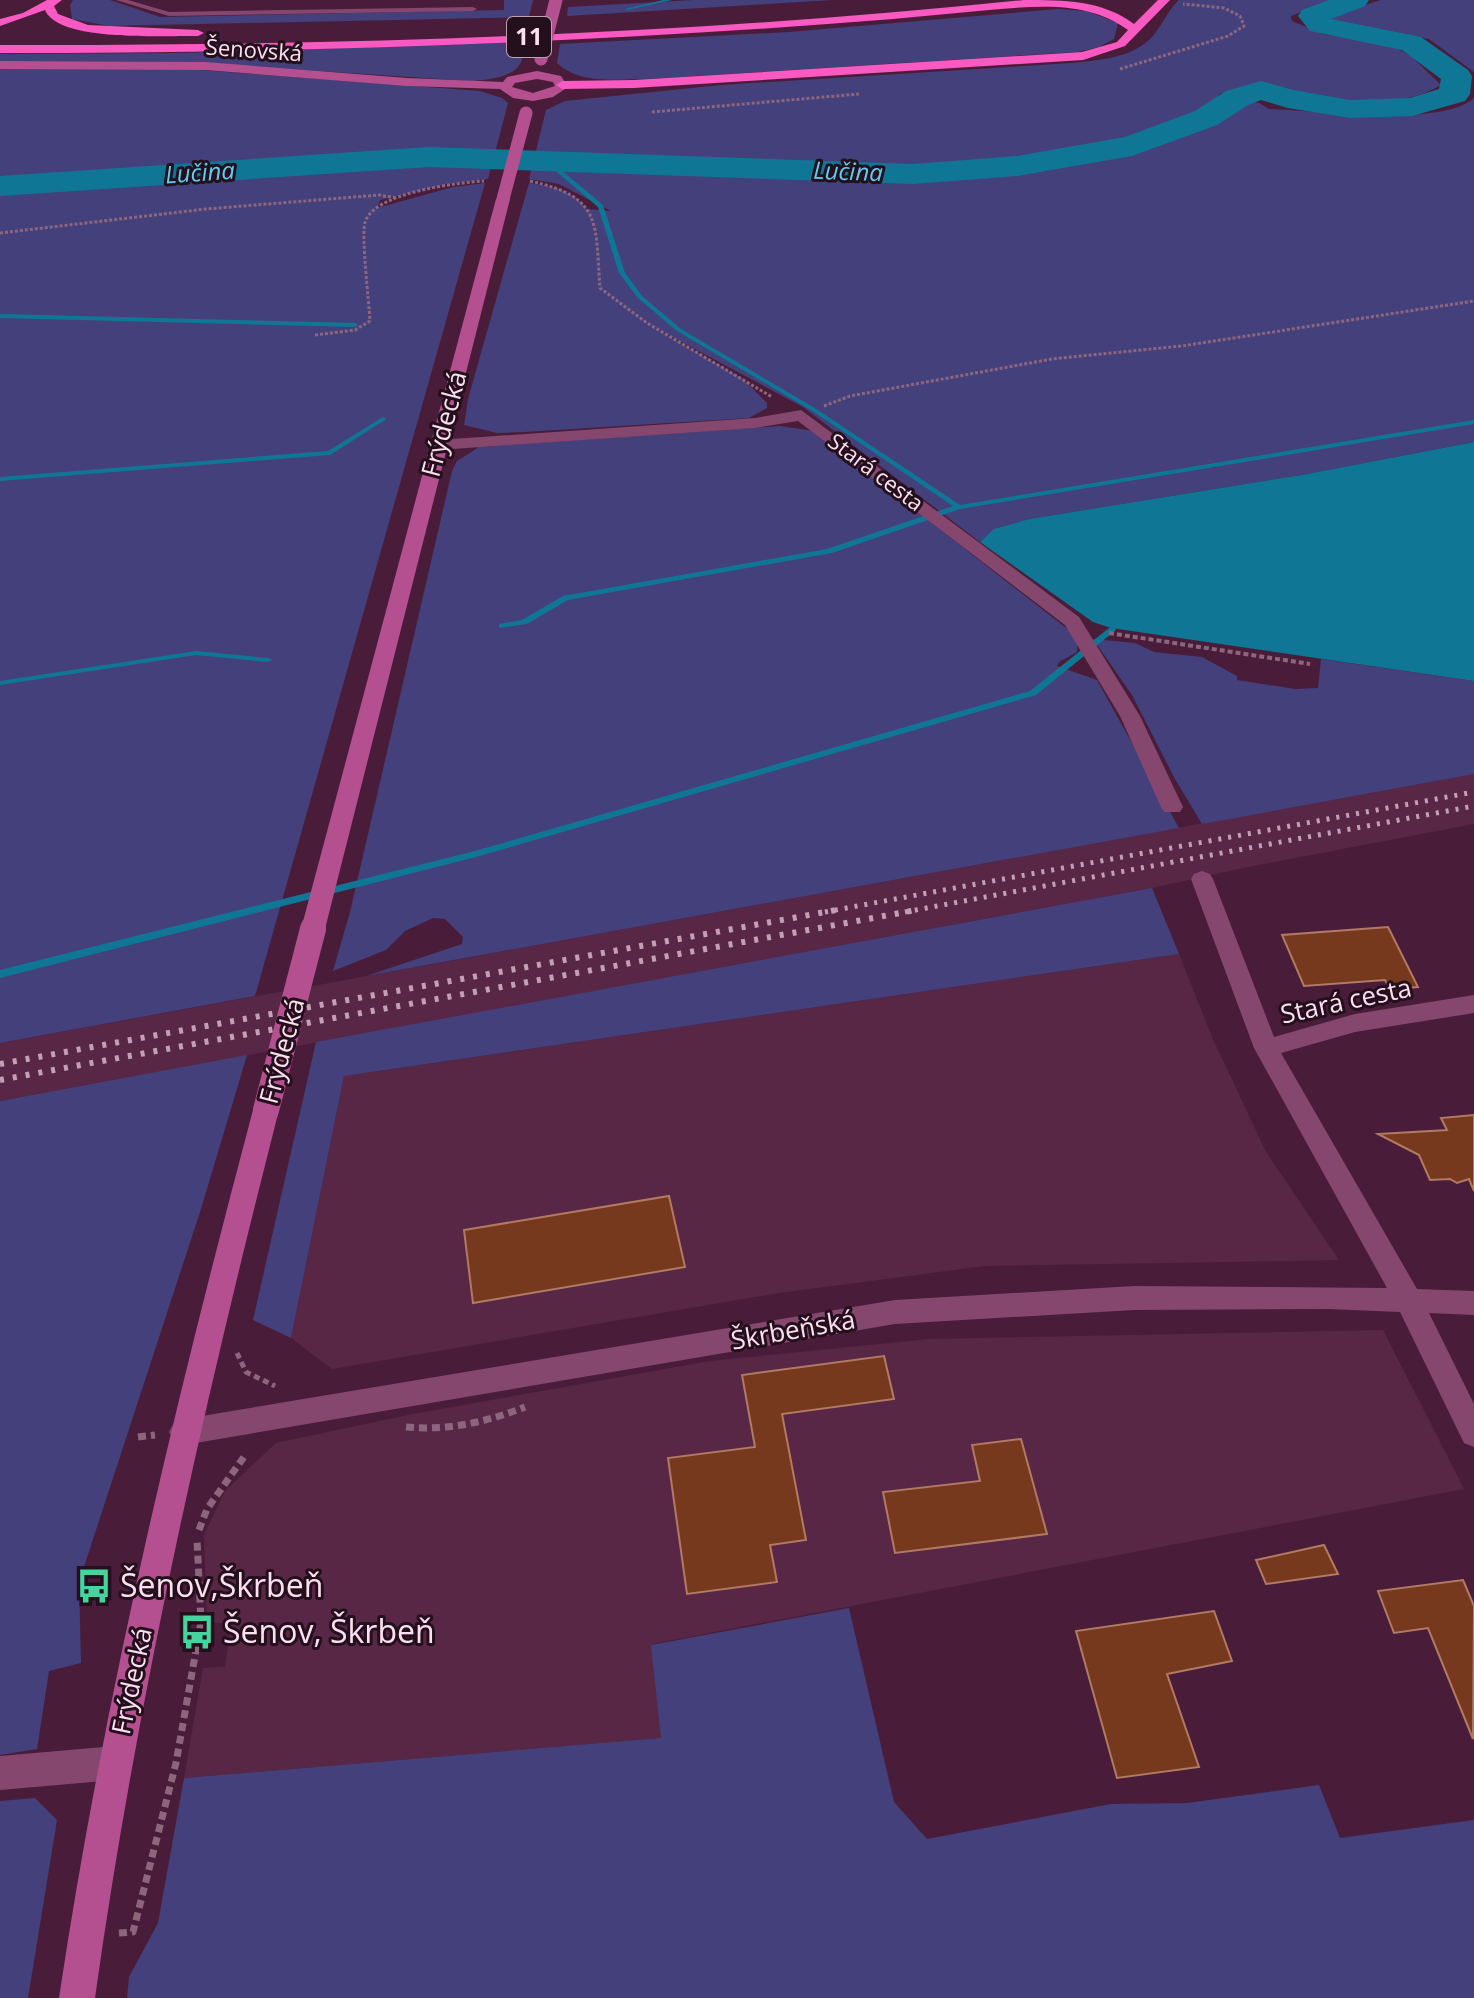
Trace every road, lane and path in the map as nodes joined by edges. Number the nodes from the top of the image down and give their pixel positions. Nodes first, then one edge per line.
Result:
1 (120, 0) edge
2 (556, 0) edge
3 (1057, 0) edge
4 (1164, 0) edge
5 (52, 2) edge
6 (1005, 6) junction
7 (473, 9) dead end
8 (560, 22) dead end
9 (0, 23) edge
10 (515, 24) dead end
11 (1134, 29) junction
12 (198, 33) junction
13 (214, 33) dead end
14 (64, 34) dead end
15 (0, 49) edge
16 (0, 65) edge
17 (537, 75) junction
18 (562, 85) junction
19 (505, 86) junction
20 (531, 96) junction
21 (490, 181) dead end
22 (518, 181) dead end
23 (402, 198) junction
24 (0, 233) edge
25 (1474, 301) edge
26 (315, 335) dead end
27 (801, 415) junction
28 (438, 445) junction
29 (1075, 628) junction
30 (1310, 664) dead end
31 (1172, 807) dead end
32 (1202, 879) dead end
33 (1474, 1004) edge
34 (1266, 1048) junction
35 (1408, 1299) junction
36 (1474, 1303) edge
37 (205, 1341) junction
38 (283, 1389) dead end
39 (530, 1404) dead end
40 (401, 1425) dead end
41 (184, 1432) junction
42 (1474, 1434) edge
43 (258, 1448) dead end
44 (115, 1763) junction
45 (0, 1773) edge
46 (85, 1935) junction
47 (77, 1998) edge

1 - 7 lane
2 - 17 main road, bridge
3 - 6 highway, 11
4 - 11 highway
5 - 9 highway
5 - 12 highway
6 - 11 highway
6 - 15 highway, 11
8 - 10 highway, 11
11 - 18 highway
12 - 13 highway
12 - 14 highway
16 - 19 main road, Šenovská
17 - 18 main road
17 - 19 main road
18 - 20 main road
19 - 20 main road
20 - 28 main road, Frýdecká, bridge
21 - 23 path
22 - 27 path
23 - 24 path
23 - 26 path
25 - 27 path
27 - 28 street, Stará cesta
27 - 29 street, Stará cesta
28 - 37 main road, Frýdecká, bridge
29 - 30 path
29 - 31 street, Stará cesta
32 - 34 street, Stará cesta
33 - 34 street, Stará cesta
34 - 35 street
35 - 36 street, Škrbeňská
35 - 41 street, Škrbeňská
35 - 42 street
37 - 38 path
37 - 41 main road, Frýdecká
39 - 40 path
41 - 44 main road, Frýdecká
43 - 46 path
44 - 45 street
44 - 46 main road, Frýdecká
46 - 47 main road, Frýdecká

